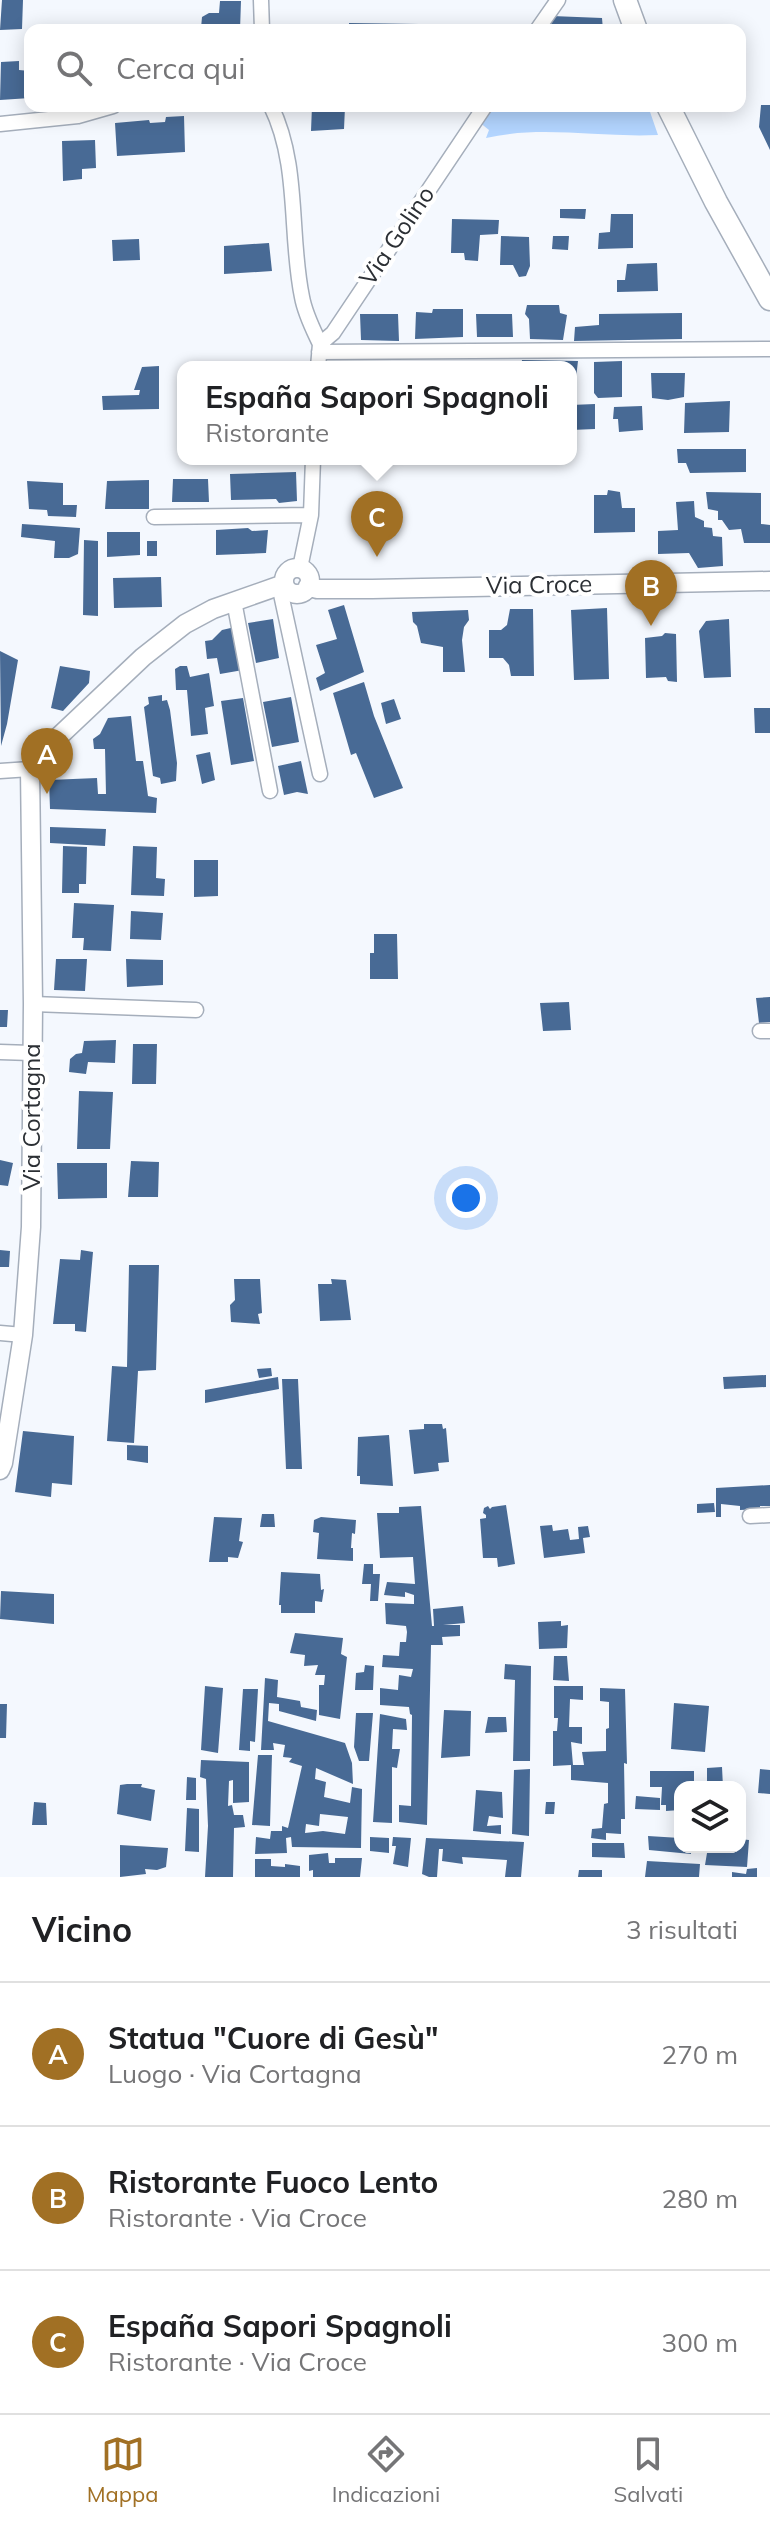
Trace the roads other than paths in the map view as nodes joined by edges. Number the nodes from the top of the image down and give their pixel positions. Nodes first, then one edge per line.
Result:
1 (261, 0) edge
2 (558, 0) edge
3 (624, 2) edge
4 (262, 24) edge
5 (541, 24) edge
6 (633, 24) edge
7 (92, 112) edge
8 (273, 112) edge
9 (481, 112) edge
10 (671, 112) edge
11 (0, 124) edge
12 (770, 299) edge
13 (770, 349) edge
14 (319, 354) edge
15 (313, 465) edge
16 (311, 515) junction
17 (154, 517) dead end
18 (300, 568) junction
19 (770, 581) edge
20 (282, 584) junction
21 (308, 586) junction
22 (234, 601) junction
23 (30, 769) junction
24 (0, 771) edge
25 (320, 774) dead end
26 (270, 791) dead end
27 (33, 1004) junction
28 (196, 1010) dead end
29 (0, 1052) edge
30 (31, 1053) junction
31 (0, 1333) edge
32 (23, 1335) junction
33 (2, 1466) edge
34 (770, 1515) edge
35 (750, 1516) dead end

1 - 4 street
2 - 5 street
3 - 6 main road
7 - 11 street
8 - 14 street
9 - 14 street, Via Golino
10 - 12 main road
13 - 14 street
15 - 16 street
16 - 17 street
16 - 18 street
18 - 20 street
18 - 21 street
19 - 21 street, Via Croce
20 - 21 street
20 - 22 street
20 - 25 street
22 - 23 street
22 - 26 street
23 - 24 street
23 - 27 street, Via Cortagna
27 - 28 street
27 - 30 street, Via Cortagna
29 - 30 street
30 - 32 street, Via Cortagna
31 - 32 street
32 - 33 street, Via Cortagna
34 - 35 street

